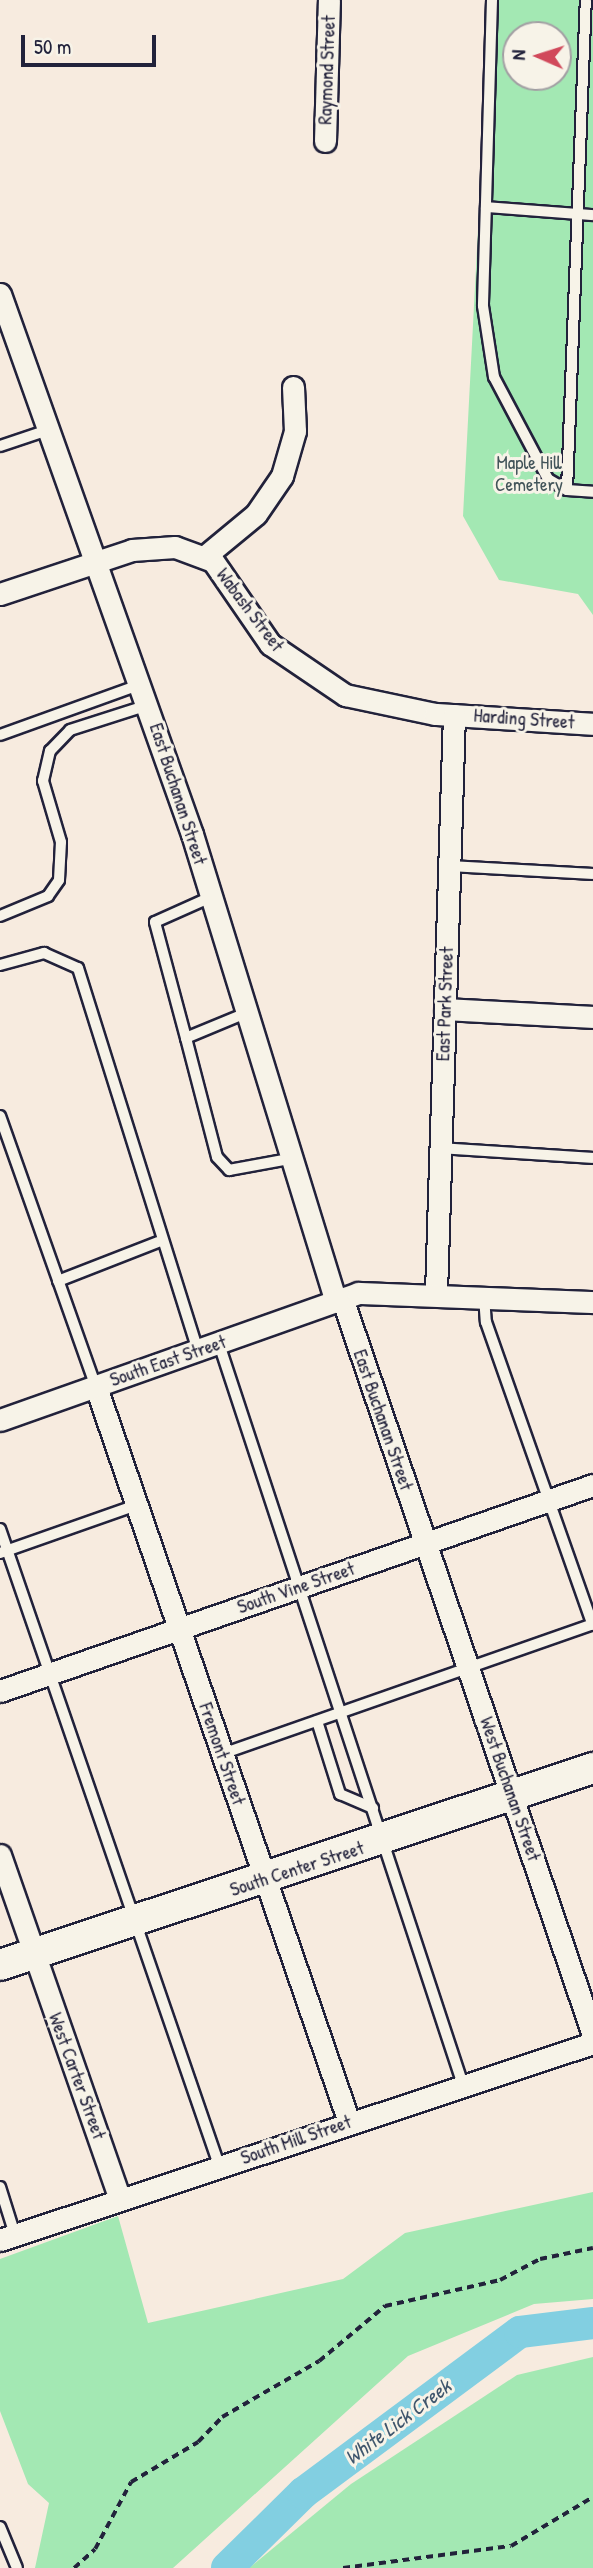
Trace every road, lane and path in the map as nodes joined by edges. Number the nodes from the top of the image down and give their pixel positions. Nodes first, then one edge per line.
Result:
1 (329, 0) edge
2 (492, 0) edge
3 (586, 0) edge
4 (325, 141) dead end
5 (486, 207) junction
6 (577, 214) junction
7 (593, 215) edge
8 (1, 297) edge
9 (293, 387) dead end
10 (48, 430) junction
11 (0, 446) edge
12 (567, 490) junction
13 (593, 492) edge
14 (204, 557) junction
15 (99, 561) junction
16 (0, 594) edge
17 (142, 684) junction
18 (149, 705) junction
19 (454, 715) junction
20 (593, 723) edge
21 (0, 735) edge
22 (450, 866) junction
23 (593, 874) edge
24 (211, 897) junction
25 (0, 916) edge
26 (0, 965) edge
27 (445, 1009) junction
28 (246, 1013) junction
29 (593, 1017) edge
30 (186, 1038) junction
31 (0, 1116) edge
32 (440, 1148) junction
33 (593, 1158) edge
34 (289, 1159) junction
35 (158, 1242) junction
36 (58, 1281) junction
37 (436, 1293) junction
38 (484, 1296) junction
39 (339, 1299) junction
40 (593, 1302) edge
41 (219, 1344) junction
42 (198, 1352) junction
43 (96, 1387) junction
44 (0, 1420) edge
45 (593, 1485) edge
46 (546, 1501) junction
47 (136, 1505) junction
48 (0, 1529) edge
49 (425, 1543) junction
50 (4, 1551) edge
51 (299, 1587) junction
52 (593, 1624) edge
53 (179, 1629) junction
54 (467, 1666) junction
55 (50, 1674) junction
56 (0, 1691) edge
57 (342, 1712) junction
58 (317, 1721) junction
59 (222, 1754) junction
60 (593, 1768) edge
61 (512, 1796) junction
62 (373, 1808) junction
63 (383, 1841) junction
64 (0, 1855) edge
65 (265, 1880) junction
66 (133, 1922) junction
67 (33, 1954) junction
68 (0, 1965) edge
69 (593, 2035) edge
70 (593, 2043) edge
71 (463, 2085) junction
72 (349, 2122) junction
73 (219, 2165) junction
74 (0, 2188) edge
75 (120, 2199) junction
76 (7, 2238) edge
77 (593, 2248) edge
78 (593, 2497) edge
79 (0, 2527) edge
80 (17, 2568) edge
81 (74, 2568) edge
82 (343, 2568) edge

1 - 4 street, Raymond Street
2 - 5 lane
3 - 6 lane
5 - 6 lane
5 - 12 lane
6 - 7 lane
6 - 12 lane
8 - 10 street, East Buchanan Street
9 - 14 street
10 - 11 lane
10 - 15 street, East Buchanan Street
12 - 13 lane
14 - 15 street, Wabash Street
14 - 19 street, Wabash Street
15 - 16 street, Wabash Street
15 - 17 street, East Buchanan Street
17 - 18 street, East Buchanan Street
17 - 21 lane
18 - 24 street, East Buchanan Street
18 - 25 lane
19 - 20 street, Harding Street
19 - 22 street, East Park Street
22 - 23 lane
22 - 27 street, East Park Street
24 - 28 street, East Buchanan Street
24 - 30 lane
26 - 35 lane
27 - 29 street
27 - 32 street, East Park Street
28 - 30 lane
28 - 34 street, East Buchanan Street
30 - 34 lane
31 - 36 lane
32 - 33 lane
32 - 37 street, East Park Street
34 - 39 street, East Buchanan Street
35 - 36 lane
35 - 42 lane
36 - 43 lane
37 - 38 street, South East Street
37 - 39 street, South East Street
38 - 40 street, South East Street
38 - 46 lane
39 - 41 street, South East Street
39 - 49 street, East Buchanan Street
41 - 42 street, South East Street
41 - 51 lane
42 - 43 street, South East Street
43 - 44 street, South East Street
43 - 47 street, Fremont Street
45 - 46 street, South Vine Street
46 - 49 street, South Vine Street
46 - 52 lane
47 - 50 lane
47 - 53 street, Fremont Street
48 - 50 lane
49 - 51 street, South Vine Street
49 - 54 street, West Buchanan Street
50 - 55 lane
51 - 53 street, South Vine Street
51 - 57 lane
52 - 54 lane
53 - 55 street, South Vine Street
53 - 59 street, Fremont Street
54 - 57 lane
54 - 61 street, West Buchanan Street
55 - 56 street, South Vine Street
55 - 66 lane
57 - 58 lane
57 - 62 lane
58 - 59 lane
58 - 62 lane
59 - 65 street, Fremont Street
60 - 61 main road, South Center Street
61 - 63 main road, South Center Street
61 - 69 street, West Buchanan Street
62 - 63 lane
63 - 65 main road, South Center Street
63 - 71 lane
64 - 67 street, West Carter Street
65 - 66 main road, South Center Street
65 - 72 street, Fremont Street
66 - 67 main road, South Center Street
66 - 73 lane
67 - 68 main road, South Center Street
67 - 75 street, West Carter Street
70 - 71 street, South Mill Street
71 - 72 street, South Mill Street
72 - 73 street, South Mill Street
73 - 75 street, South Mill Street
74 - 76 lane
75 - 76 street, South Mill Street
77 - 81 path
78 - 82 path
79 - 80 lane

